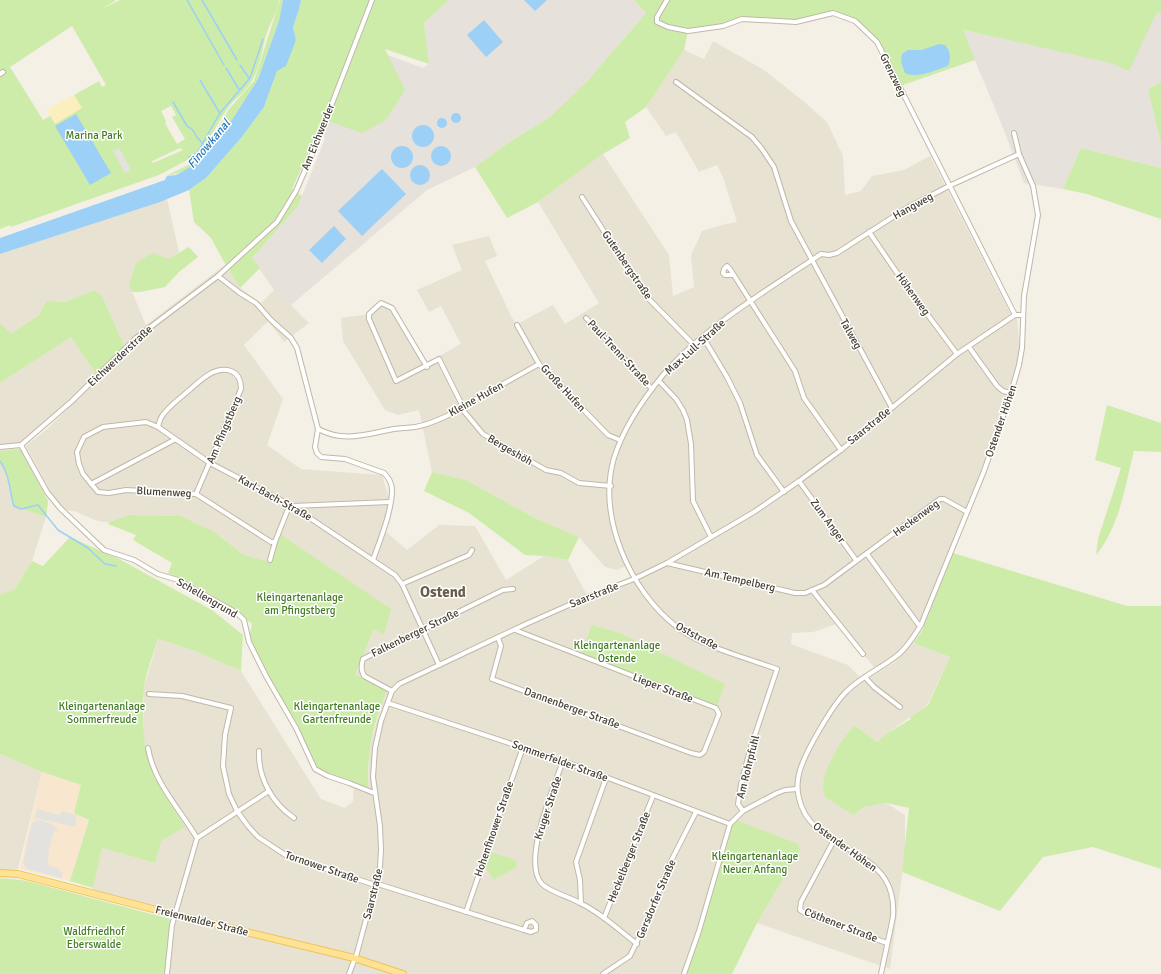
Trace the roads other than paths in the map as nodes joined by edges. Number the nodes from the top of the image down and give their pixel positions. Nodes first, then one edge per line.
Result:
1 (372, 0) edge
2 (667, 0) edge
3 (676, 82) dead end
4 (1014, 133) dead end
5 (1019, 154) junction
6 (949, 186) junction
7 (582, 197) dead end
8 (869, 232) junction
9 (239, 257) joint
10 (811, 261) junction
11 (733, 275) dead end
12 (218, 276) junction
13 (750, 301) junction
14 (1023, 314) junction
15 (1014, 315) junction
16 (586, 318) dead end
17 (517, 325) dead end
18 (703, 337) junction
19 (694, 345) junction
20 (968, 347) junction
21 (957, 354) junction
22 (539, 364) junction
23 (427, 366) junction
24 (659, 380) junction
25 (652, 389) junction
26 (1011, 393) junction
27 (892, 408) junction
28 (462, 409) junction
29 (158, 427) junction
30 (318, 429) junction
31 (174, 440) junction
32 (620, 440) junction
33 (21, 445) junction
34 (0, 448) edge
35 (841, 450) junction
36 (210, 463) junction
37 (799, 481) junction
38 (91, 484) junction
39 (611, 486) junction
40 (784, 492) junction
41 (196, 494) junction
42 (390, 502) junction
43 (291, 505) junction
44 (967, 512) junction
45 (711, 537) junction
46 (275, 542) junction
47 (472, 550) dead end
48 (867, 554) junction
49 (270, 560) dead end
50 (373, 560) junction
51 (856, 560) junction
52 (667, 563) junction
53 (634, 579) junction
54 (402, 584) junction
55 (513, 589) dead end
56 (812, 590) junction
57 (921, 626) junction
58 (422, 630) junction
59 (515, 630) junction
60 (498, 638) junction
61 (863, 654) dead end
62 (439, 665) junction
63 (777, 669) joint
64 (865, 677) junction
65 (392, 691) junction
66 (149, 694) dead end
67 (388, 703) junction
68 (900, 707) dead end
69 (523, 747) junction
70 (148, 748) dead end
71 (259, 751) dead end
72 (692, 753) joint
73 (563, 761) junction
74 (606, 778) junction
75 (797, 789) junction
76 (269, 791) junction
77 (374, 793) junction
78 (653, 796) junction
79 (743, 811) junction
80 (237, 812) junction
81 (696, 812) junction
82 (294, 818) dead end
83 (730, 824) junction
84 (196, 838) junction
85 (834, 840) junction
86 (0, 873) edge
87 (376, 884) junction
88 (581, 903) junction
89 (466, 912) junction
90 (175, 915) junction
91 (604, 918) junction
92 (524, 930) dead end
93 (887, 943) junction
94 (637, 944) junction
95 (354, 958) junction
96 (167, 974) edge
97 (349, 974) edge
98 (403, 974) edge
99 (603, 974) edge
100 (684, 974) edge
101 (881, 974) edge

1 - 9 street, Am Eichwerder
2 - 6 street, Grenzweg
3 - 10 street, Talweg
4 - 5 street, Ostender Höhen
5 - 6 street, Hangweg
5 - 14 street, Ostender Höhen
6 - 8 street, Hangweg
6 - 15 street, Grenzweg
7 - 19 street, Gutenbergstraße
8 - 10 street, Hangweg
8 - 21 street, Höhenweg
9 - 12 street, Eichwerderstraße
10 - 13 street, Max-Lull-Straße
10 - 27 street, Talweg
11 - 13 street
12 - 30 street
12 - 33 street, Eichwerderstraße
13 - 18 street, Max-Lull-Straße
13 - 35 street
14 - 15 street, Saarstraße
14 - 26 street, Ostender Höhen
15 - 20 street, Saarstraße
16 - 25 street, Paul-Trenn-Straße
17 - 22 street, Große Hufen
18 - 19 street, Max-Lull-Straße
18 - 40 street
19 - 24 street, Max-Lull-Straße
20 - 21 street, Saarstraße
20 - 26 street
21 - 27 street, Saarstraße
22 - 28 street, Kleine Hufen
22 - 32 street, Große Hufen
23 - 23 street, Bergeshöh
23 - 28 street, Bergeshöh
24 - 25 street, Max-Lull-Straße
24 - 45 street, Paul-Trenn-Straße
25 - 32 street, Max-Lull-Straße
26 - 44 street, Ostender Höhen
27 - 35 street, Saarstraße
28 - 30 street, Kleine Hufen
28 - 39 street, Bergeshöh
29 - 31 street, Karl-Bach-Straße
29 - 36 street, Am Pfingstberg
29 - 38 street, Karl-Bach-Straße
30 - 42 street
31 - 36 street, Karl-Bach-Straße
31 - 38 street
32 - 39 street, Max-Lull-Straße
33 - 34 street
33 - 77 street, Schellengrund
35 - 37 street, Saarstraße
36 - 41 street, Am Pfingstberg
36 - 43 street, Karl-Bach-Straße
37 - 40 street, Saarstraße
37 - 51 street, Zum Anger
38 - 41 street, Blumenweg
39 - 53 street, Max-Lull-Straße
40 - 45 street, Saarstraße
41 - 46 street, Blumenweg
42 - 43 street
42 - 50 street
43 - 46 street
43 - 50 street, Karl-Bach-Straße
44 - 48 street, Heckenweg
44 - 57 street, Ostender Höhen
45 - 52 street, Saarstraße
46 - 49 street
47 - 54 street
48 - 51 street, Am Tempelberg
48 - 57 street
50 - 54 street, Karl-Bach-Straße
51 - 56 street, Am Tempelberg
52 - 53 street, Saarstraße
52 - 56 street, Am Tempelberg
53 - 59 street, Saarstraße
53 - 63 street, Oststraße
54 - 58 street, Karl-Bach-Straße
55 - 58 street, Falkenberger Straße
56 - 61 street
57 - 64 street, Ostender Höhen
58 - 62 street, Karl-Bach-Straße
58 - 65 street, Falkenberger Straße
59 - 60 street, Saarstraße
59 - 72 street, Lieper Straße
60 - 62 street, Saarstraße
60 - 72 street, Dannenberger Straße
62 - 65 street, Saarstraße
63 - 79 street, Am Rohrpfuhl
64 - 68 street
64 - 75 street, Ostender Höhen
65 - 67 street, Saarstraße
66 - 80 street, Tornower Straße
67 - 69 street, Sommerfelder Straße
67 - 77 street, Saarstraße
69 - 73 street, Sommerfelder Straße
69 - 89 street, Hohenfinower Straße
70 - 84 street
71 - 76 street
73 - 74 street, Sommerfelder Straße
73 - 88 street, Kruger Straße
74 - 78 street, Sommerfelder Straße
74 - 88 street
75 - 79 street
75 - 85 street, Ostender Höhen
76 - 80 street
76 - 82 street
77 - 87 street, Saarstraße
78 - 81 street, Sommerfelder Straße
78 - 91 street, Heckelberger Straße
79 - 83 street, Am Rohrpfuhl
80 - 84 street
80 - 87 street, Tornower Straße
81 - 83 street, Sommerfelder Straße
81 - 94 street, Gersdorfer Straße
83 - 100 street, Am Rohrpfuhl
84 - 90 street
85 - 93 street, Ostender Höhen
85 - 93 street, Cöthener Straße
86 - 90 main road, Freienwalder Straße
87 - 89 street, Tornower Straße
87 - 95 street, Saarstraße
88 - 91 street, Kruger Straße
89 - 92 street, Tornower Straße
90 - 95 main road, Freienwalder Straße
90 - 96 street
91 - 94 street, Kruger Straße
93 - 101 street, Ostender Höhen
94 - 99 street, Gersdorfer Straße
95 - 97 street, Saarstraße
95 - 98 main road, Freienwalder Straße

